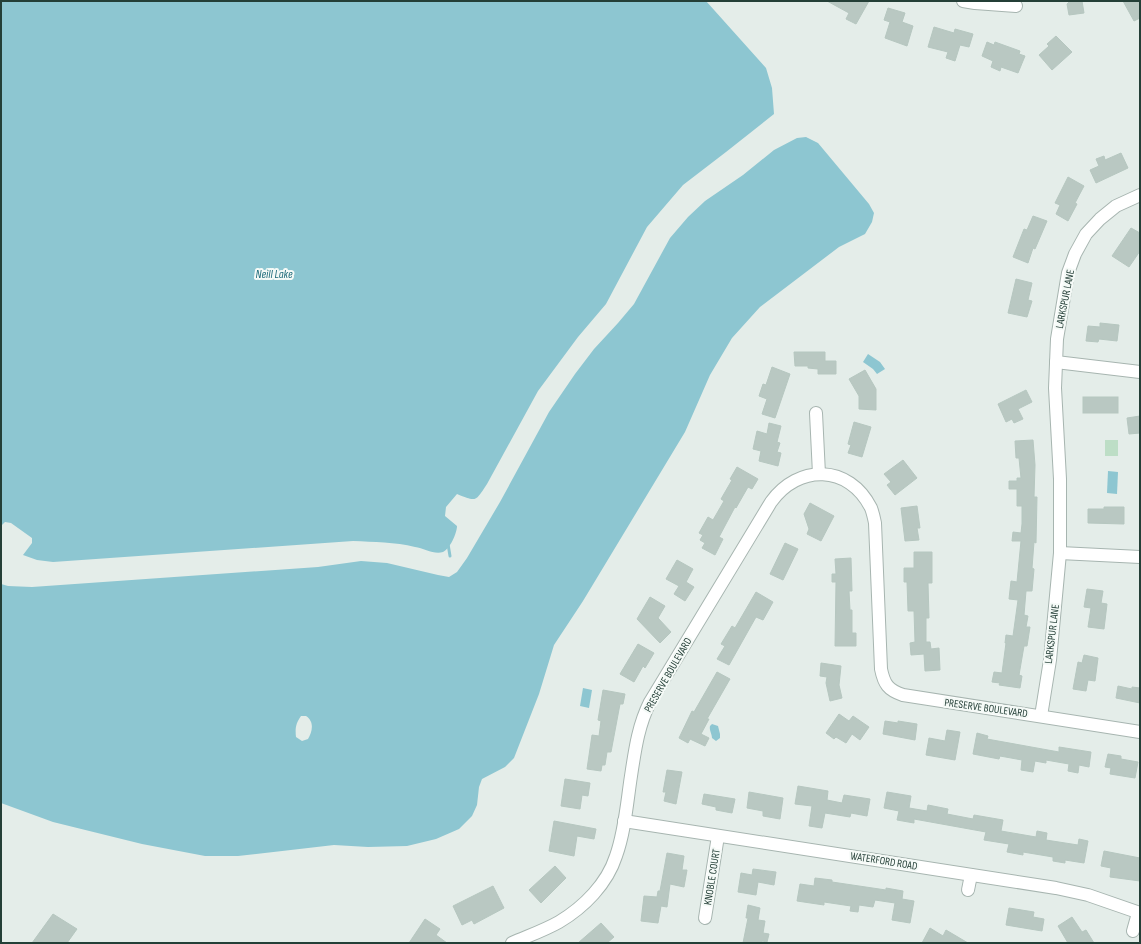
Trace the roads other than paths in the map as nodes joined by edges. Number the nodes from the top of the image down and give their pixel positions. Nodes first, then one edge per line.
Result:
1 (963, 1) edge
2 (1016, 6) dead end
3 (1140, 195) edge
4 (1056, 362) junction
5 (1140, 372) edge
6 (816, 413) dead end
7 (819, 474) junction
8 (1060, 553) junction
9 (1140, 556) edge
10 (1041, 716) junction
11 (1140, 732) edge
12 (624, 821) junction
13 (718, 836) junction
14 (971, 875) junction
15 (968, 890) dead end
16 (1139, 913) edge
17 (705, 918) dead end
18 (1133, 931) dead end
19 (512, 943) edge

1 - 2 street
3 - 4 street, LARKSPUR LANE
4 - 5 street
4 - 8 street, LARKSPUR LANE
6 - 7 street
7 - 10 street, PRESERVE BOULEVARD
7 - 12 street, PRESERVE BOULEVARD
8 - 9 street
8 - 10 street, LARKSPUR LANE
10 - 11 street, PRESERVE BOULEVARD
12 - 13 street, WATERFORD ROAD
12 - 19 street, PRESERVE BOULEVARD
13 - 14 street, WATERFORD ROAD
13 - 17 street, KNOBLE COURT
14 - 15 street
14 - 16 street, WATERFORD ROAD
16 - 18 street

